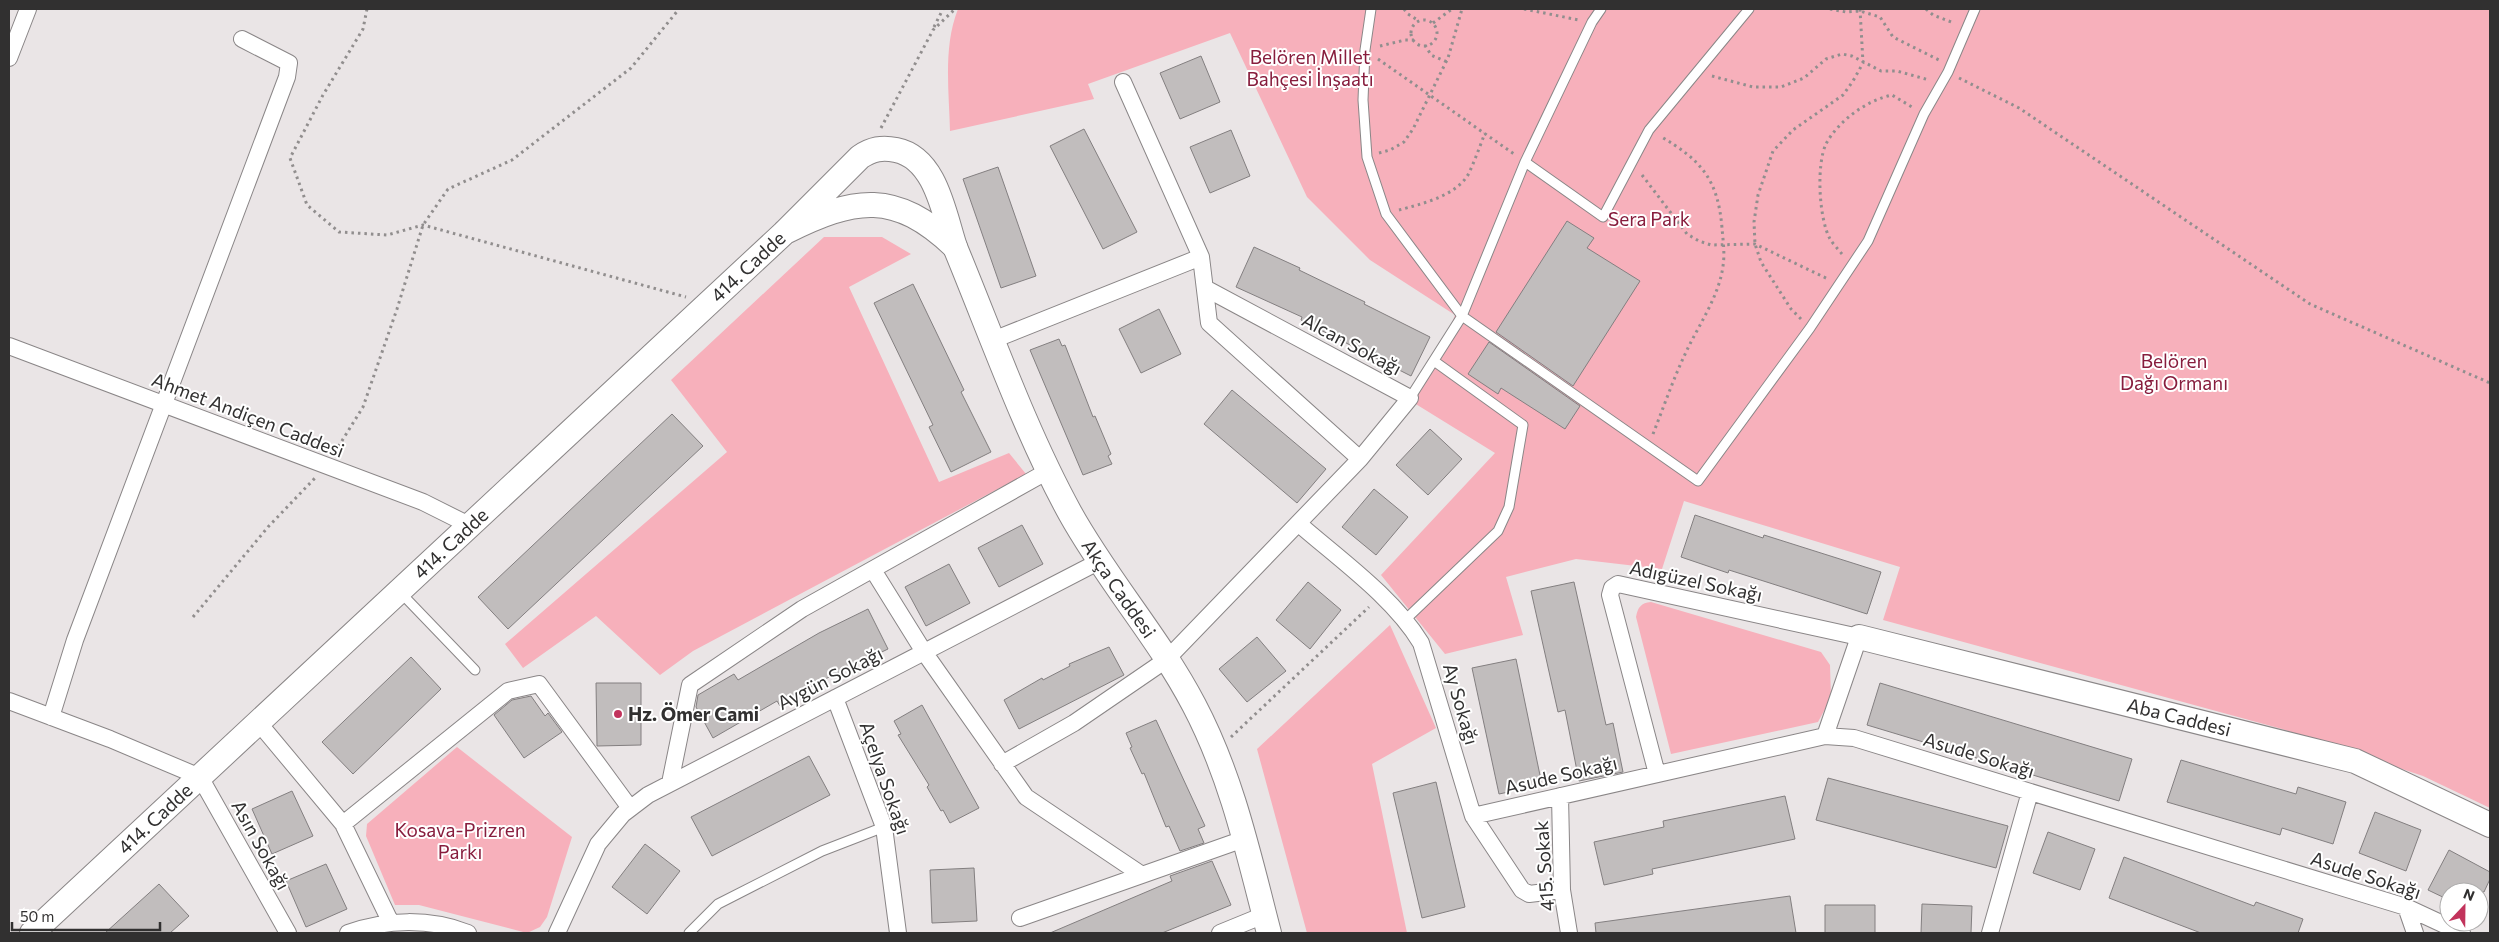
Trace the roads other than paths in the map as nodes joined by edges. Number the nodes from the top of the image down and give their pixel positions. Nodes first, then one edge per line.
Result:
1 (28, 9) edge
2 (1371, 9) edge
3 (1601, 9) edge
4 (1749, 9) edge
5 (1976, 9) edge
6 (242, 39) dead end
7 (9, 58) edge
8 (1123, 82) dead end
9 (869, 151) joint
10 (1525, 162) junction
11 (785, 232) junction
12 (955, 247) junction
13 (1201, 257) junction
14 (1205, 288) junction
15 (1462, 316) junction
16 (993, 340) junction
17 (9, 346) edge
18 (1434, 361) junction
19 (1410, 398) junction
20 (166, 405) junction
21 (1360, 459) junction
22 (1048, 471) junction
23 (1299, 524) junction
24 (470, 526) junction
25 (1100, 561) junction
26 (873, 570) junction
27 (400, 592) junction
28 (1405, 620) junction
29 (1859, 637) junction
30 (924, 652) junction
31 (1166, 660) junction
32 (475, 670) dead end
33 (835, 698) junction
34 (9, 700) edge
35 (51, 716) junction
36 (258, 722) junction
37 (1825, 736) junction
38 (1002, 764) junction
39 (1656, 774) junction
40 (200, 777) junction
41 (670, 783) junction
42 (2030, 792) junction
43 (1560, 796) junction
44 (630, 808) junction
45 (1473, 816) junction
46 (343, 824) junction
47 (2490, 825) edge
48 (884, 827) junction
49 (1244, 839) junction
50 (1142, 875) junction
51 (1562, 890) junction
52 (2406, 907) junction
53 (1020, 918) dead end
54 (391, 923) junction
55 (1267, 924) edge
56 (32, 933) edge
57 (288, 933) edge
58 (348, 933) edge
59 (468, 933) edge
60 (557, 933) edge
61 (689, 933) edge
62 (898, 933) edge
63 (1220, 933) edge
64 (1569, 933) edge
65 (1990, 933) edge
66 (2415, 933) edge
67 (2462, 933) edge

1 - 7 street
2 - 15 lane
3 - 10 lane
4 - 10 lane
5 - 15 lane
6 - 20 street
8 - 13 street
9 - 11 main road, 414. Cadde
9 - 12 main road, Akça Caddesi
10 - 15 lane
11 - 12 main road, Akça Caddesi
11 - 24 main road, 414. Cadde
12 - 16 main road, Akça Caddesi
13 - 14 street
13 - 16 street
14 - 19 street, Alcan Sokağı
14 - 21 street
15 - 18 lane
16 - 22 main road, Akça Caddesi
17 - 20 street, Ahmet Andiçen Caddesi
18 - 19 lane
18 - 28 lane
19 - 21 street, Alcan Sokağı
20 - 24 street, Ahmet Andiçen Caddesi
20 - 35 street
21 - 23 street, Alcan Sokağı
22 - 25 main road, Akça Caddesi
22 - 26 street
23 - 28 street, Ay Sokağı
23 - 31 street, Alcan Sokağı
24 - 27 main road, 414. Cadde
25 - 30 street, Aygün Sokağı
25 - 31 main road, Akça Caddesi
26 - 30 street
26 - 41 street
27 - 32 lane
27 - 36 main road, 414. Cadde
28 - 45 street, Ay Sokağı
29 - 37 street
29 - 39 street, Adıgüzel Sokağı
29 - 47 main road, Aba Caddesi
30 - 33 street, Aygün Sokağı
30 - 38 street
31 - 38 street, Alcan Sokağı
31 - 49 main road, Akça Caddesi
33 - 41 street, Aygün Sokağı
33 - 48 street, Açelya Sokağı
34 - 35 street
35 - 40 street
36 - 40 main road, 414. Cadde
36 - 46 street
37 - 39 street, Asude Sokağı
37 - 42 street, Asude Sokağı
38 - 50 street
39 - 43 street, Asude Sokağı
40 - 56 main road, 414. Cadde
40 - 57 street, Asın Sokağı
41 - 44 street, Aygün Sokağı
42 - 52 street, Asude Sokağı
42 - 65 street
43 - 45 street, Asude Sokağı
43 - 51 street, 415. Sokak
44 - 46 street
44 - 60 street, Aygün Sokağı
45 - 51 street, Ay Sokağı
46 - 54 street
48 - 61 lane
48 - 62 street, Açelya Sokağı
49 - 50 street
49 - 55 main road, Akça Caddesi
50 - 53 street
51 - 64 street, 415. Sokak
52 - 66 street
52 - 67 street, Asude Sokağı
54 - 58 street
54 - 59 street
55 - 63 street

